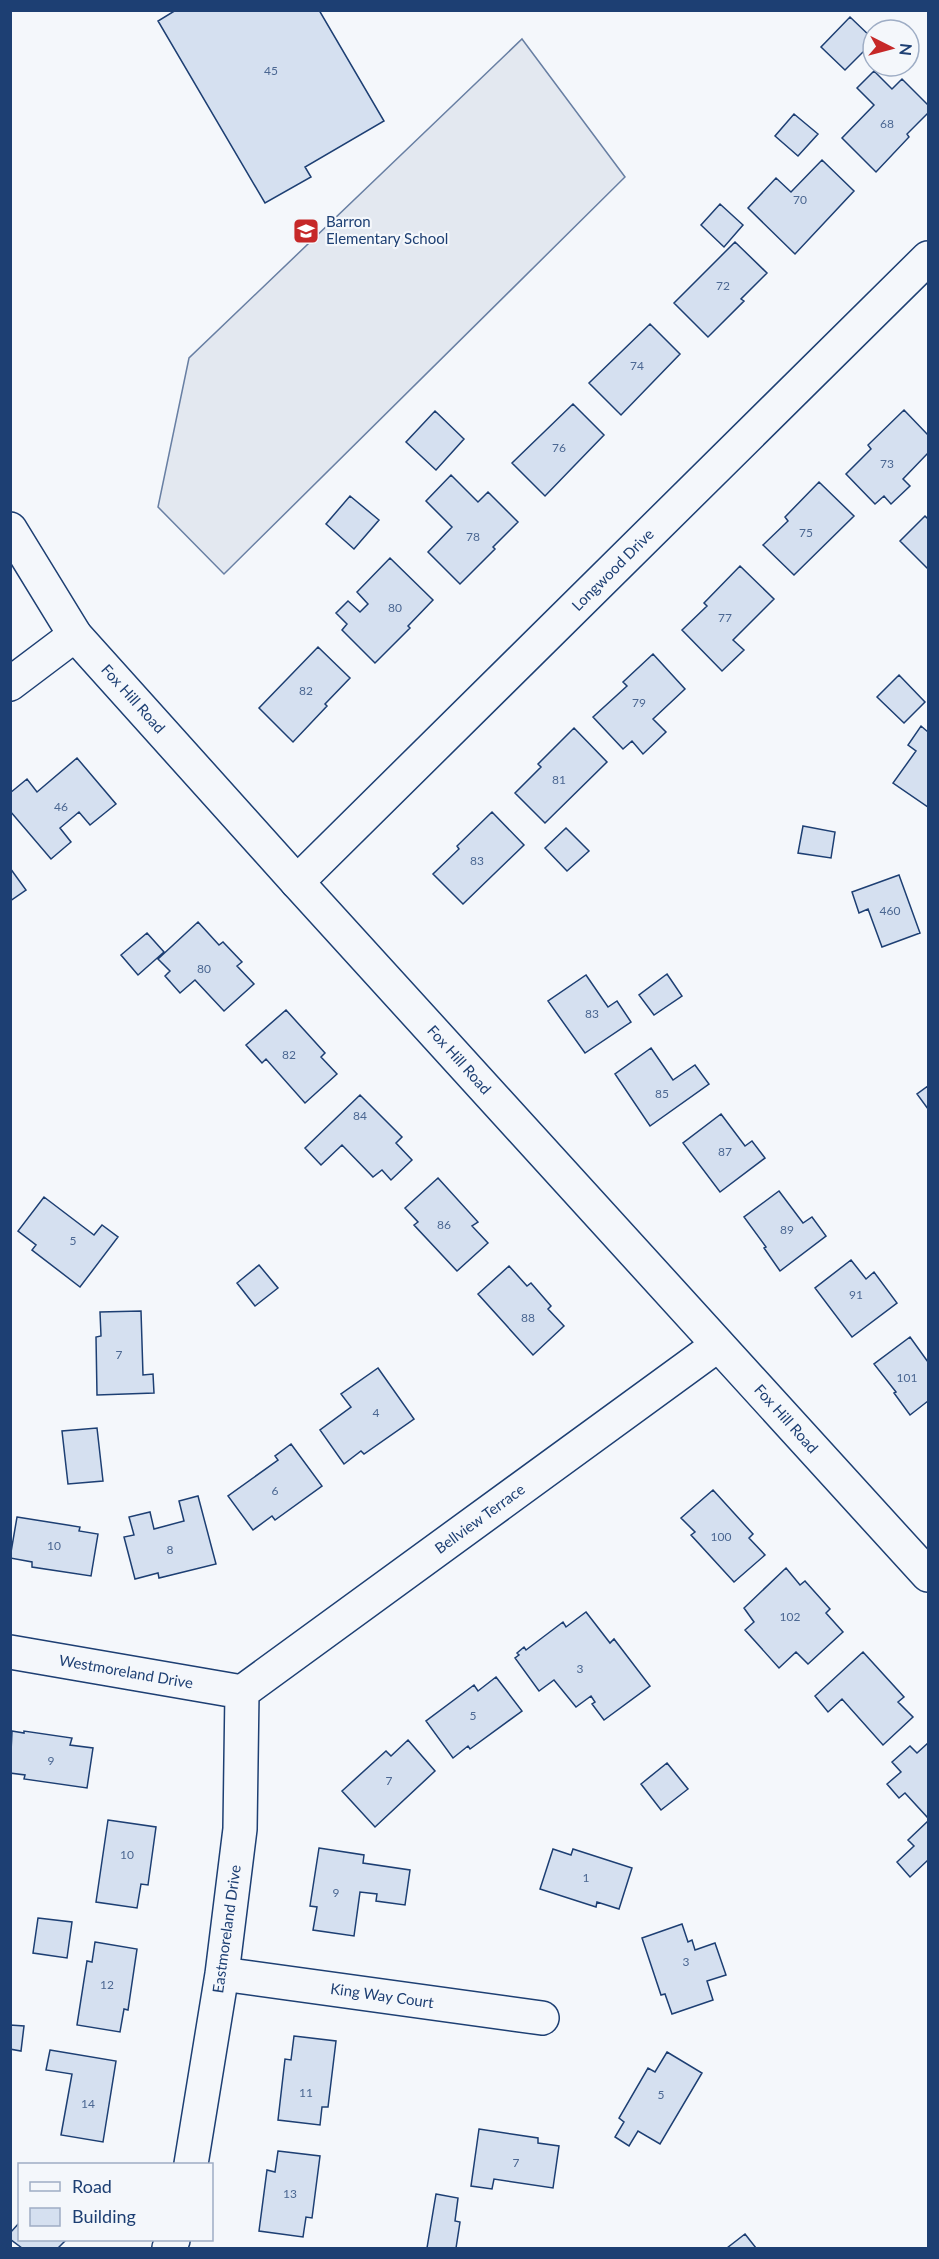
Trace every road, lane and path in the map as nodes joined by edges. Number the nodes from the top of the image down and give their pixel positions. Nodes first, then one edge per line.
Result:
1 (928, 258) edge
2 (10, 529) edge
3 (75, 635) junction
4 (10, 684) edge
5 (297, 882) junction
6 (718, 1345) junction
7 (928, 1575) edge
8 (10, 1652) edge
9 (242, 1692) junction
10 (222, 1974) junction
11 (543, 2018) dead end
12 (190, 2163) edge

1 - 5 street, Longwood Drive
2 - 3 street, Fox Hill Road
3 - 4 street
3 - 5 street, Fox Hill Road
5 - 6 street, Fox Hill Road
6 - 7 street, Fox Hill Road
6 - 9 street, Bellview Terrace
8 - 9 street, Westmoreland Drive
9 - 10 street, Eastmoreland Drive
10 - 11 street, King Way Court
10 - 12 street, Eastmoreland Drive

